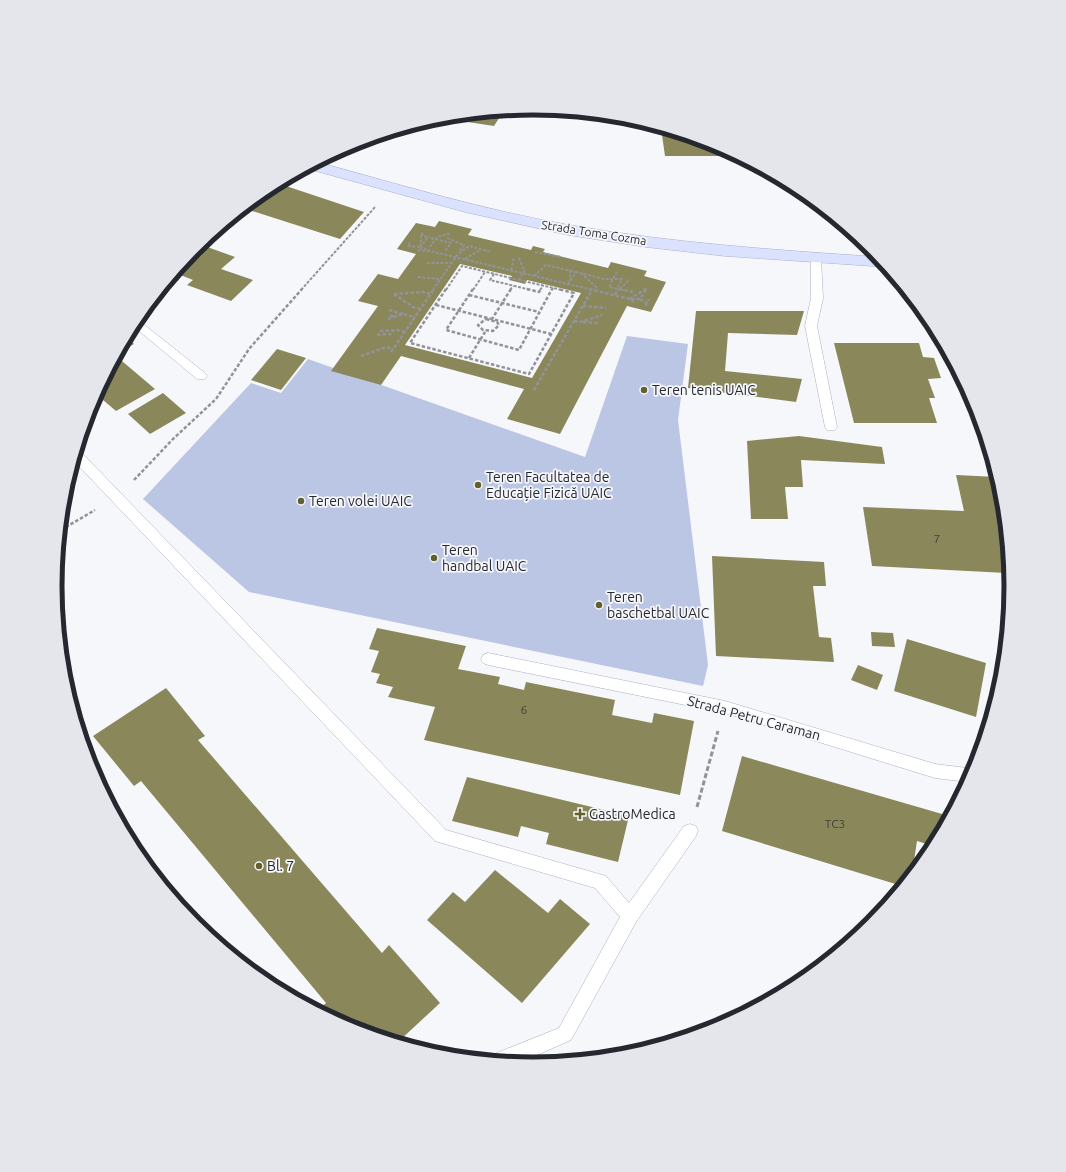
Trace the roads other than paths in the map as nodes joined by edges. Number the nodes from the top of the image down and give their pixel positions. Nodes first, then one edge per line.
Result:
1 (319, 167) edge
2 (816, 258) junction
3 (875, 262) edge
4 (140, 326) edge
5 (201, 376) dead end
6 (831, 427) dead end
7 (80, 458) edge
8 (488, 658) dead end
9 (964, 774) edge
10 (690, 831) road end
11 (630, 916) junction
12 (511, 1056) edge

1 - 2 street, Strada Toma Cozma
2 - 3 street, Strada Toma Cozma
2 - 6 lane
4 - 5 lane
7 - 11 lane
8 - 9 lane, Strada Petru Caraman
10 - 11 lane
11 - 12 lane

